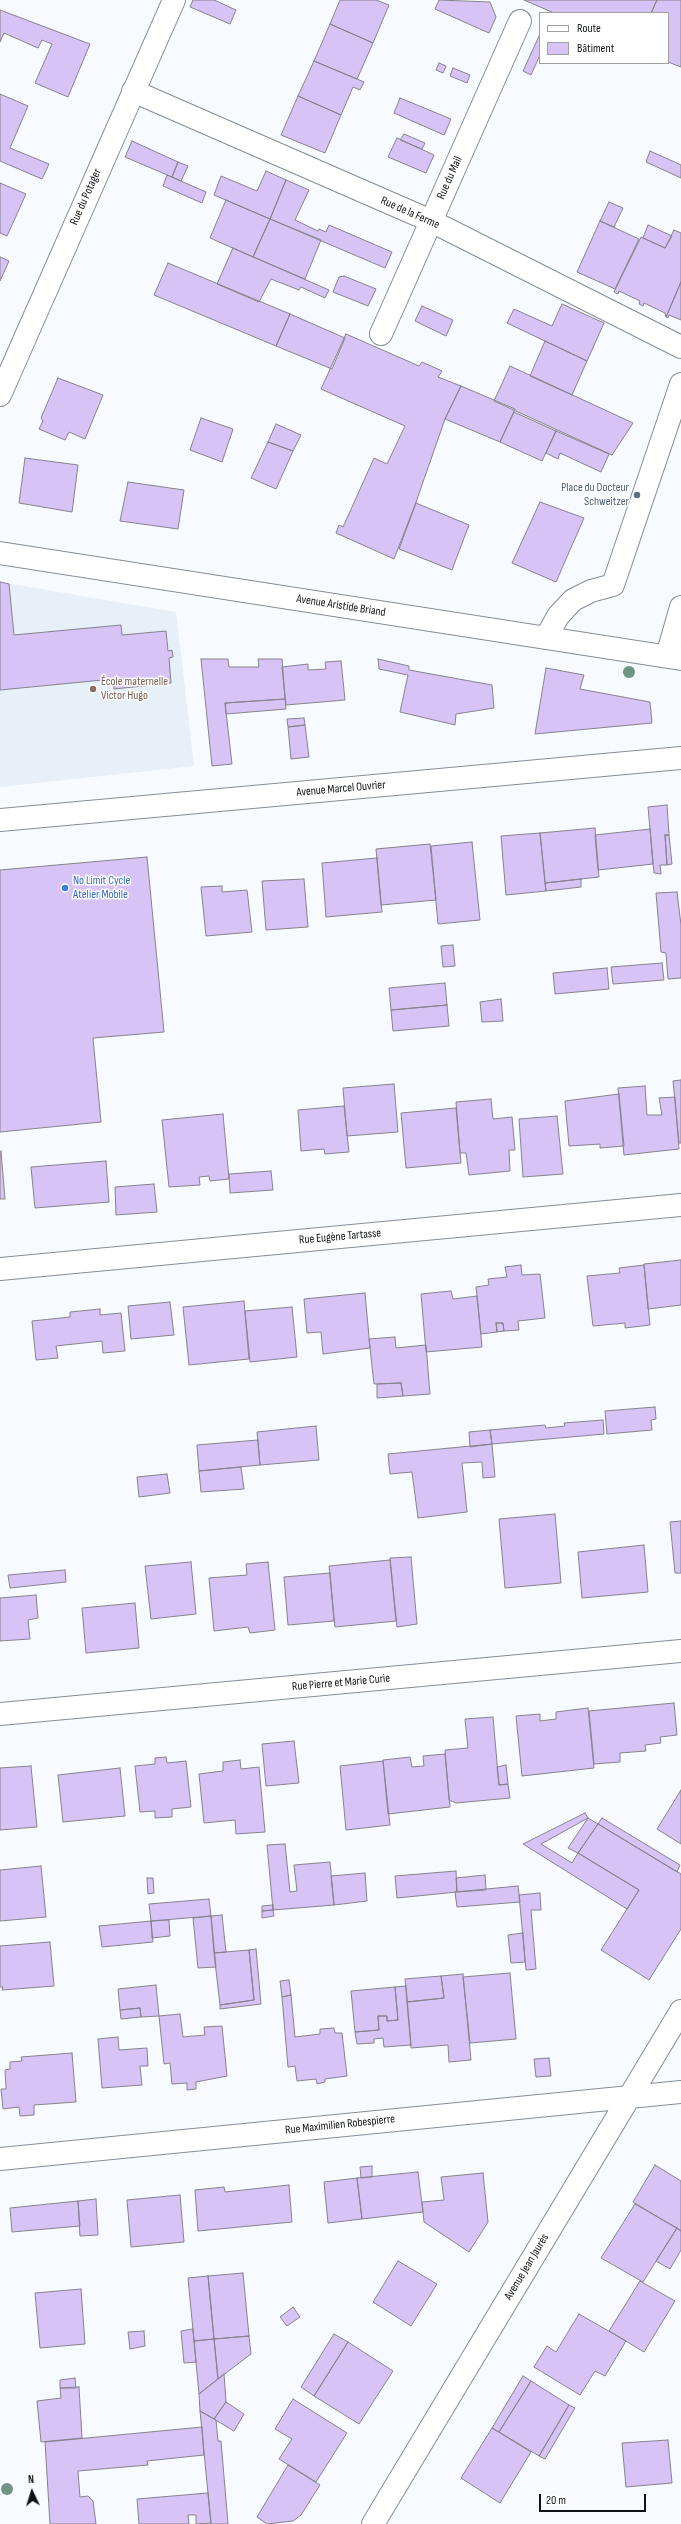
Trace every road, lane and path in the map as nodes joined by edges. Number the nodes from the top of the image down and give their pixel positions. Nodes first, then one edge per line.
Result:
1 (174, 0) edge
2 (520, 21) dead end
3 (133, 91) junction
4 (431, 222) junction
5 (381, 334) dead end
6 (681, 347) edge
7 (681, 384) edge
8 (0, 395) edge
9 (0, 553) edge
10 (681, 607) edge
11 (546, 638) junction
12 (674, 658) edge
13 (681, 758) edge
14 (0, 820) edge
15 (681, 1205) edge
16 (0, 1269) edge
17 (681, 1651) edge
18 (0, 1714) edge
19 (681, 2011) edge
20 (681, 2092) edge
21 (628, 2097) junction
22 (0, 2159) edge
23 (373, 2524) edge

1 - 3 street, Rue du Potager
2 - 4 street, Rue du Mail
3 - 4 street, Rue de la Ferme
3 - 8 street, Rue du Potager
4 - 5 street, Rue du Mail
4 - 6 street, Rue de la Ferme
7 - 11 street
9 - 11 street, Avenue Aristide Briand
10 - 12 street
11 - 12 street, Avenue Aristide Briand
13 - 14 street, Avenue Marcel Ouvrier
15 - 16 street, Rue Eugène Tartasse
17 - 18 street, Rue Pierre et Marie Curie
19 - 21 street, Avenue Jean Jaurès
20 - 21 street, Rue Maximilien Robespierre
21 - 22 street, Rue Maximilien Robespierre
21 - 23 street, Avenue Jean Jaurès

